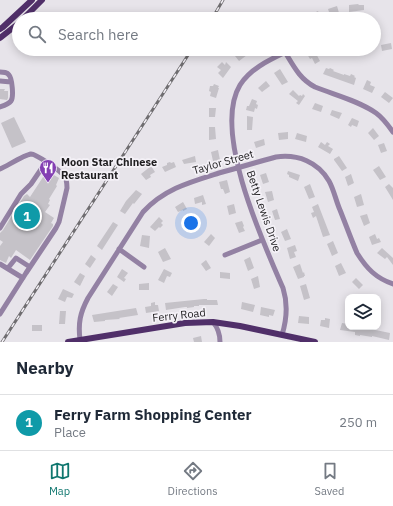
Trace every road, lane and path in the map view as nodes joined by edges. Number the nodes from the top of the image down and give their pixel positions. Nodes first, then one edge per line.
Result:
1 (32, 0) edge
2 (42, 0) edge
3 (20, 12) edge
4 (30, 12) edge
5 (12, 19) edge
6 (12, 29) edge
7 (0, 30) edge
8 (0, 38) edge
9 (278, 56) edge
10 (287, 56) edge
11 (0, 72) edge
12 (0, 81) edge
13 (11, 82) junction
14 (0, 107) edge
15 (393, 132) edge
16 (46, 162) junction
17 (239, 168) junction
18 (0, 169) edge
19 (0, 228) edge
20 (262, 240) junction
21 (119, 249) junction
22 (225, 255) dead end
23 (0, 264) edge
24 (30, 267) junction
25 (144, 267) dead end
26 (8, 268) junction
27 (23, 278) junction
28 (393, 284) edge
29 (0, 314) edge
30 (212, 322) junction
31 (282, 335) junction
32 (80, 340) junction
33 (68, 342) edge
34 (220, 342) edge
35 (315, 342) edge

1 - 3 main road
2 - 4 main road
5 - 7 main road
6 - 8 main road
9 - 17 street, Betty Lewis Drive
10 - 15 street
11 - 13 street
12 - 13 street
13 - 14 street
16 - 18 street
16 - 19 street
16 - 24 street
17 - 20 street, Betty Lewis Drive
17 - 21 street, Taylor Street
17 - 28 street, Taylor Street
20 - 22 street
20 - 31 street, Betty Lewis Drive
21 - 25 street
21 - 32 street, Taylor Street
23 - 26 street
24 - 26 street
24 - 27 street
26 - 27 street
27 - 29 street
30 - 31 main road, Ferry Road
30 - 32 main road, Ferry Road
30 - 34 street
31 - 35 main road, Ferry Road
32 - 33 main road, Ferry Road

